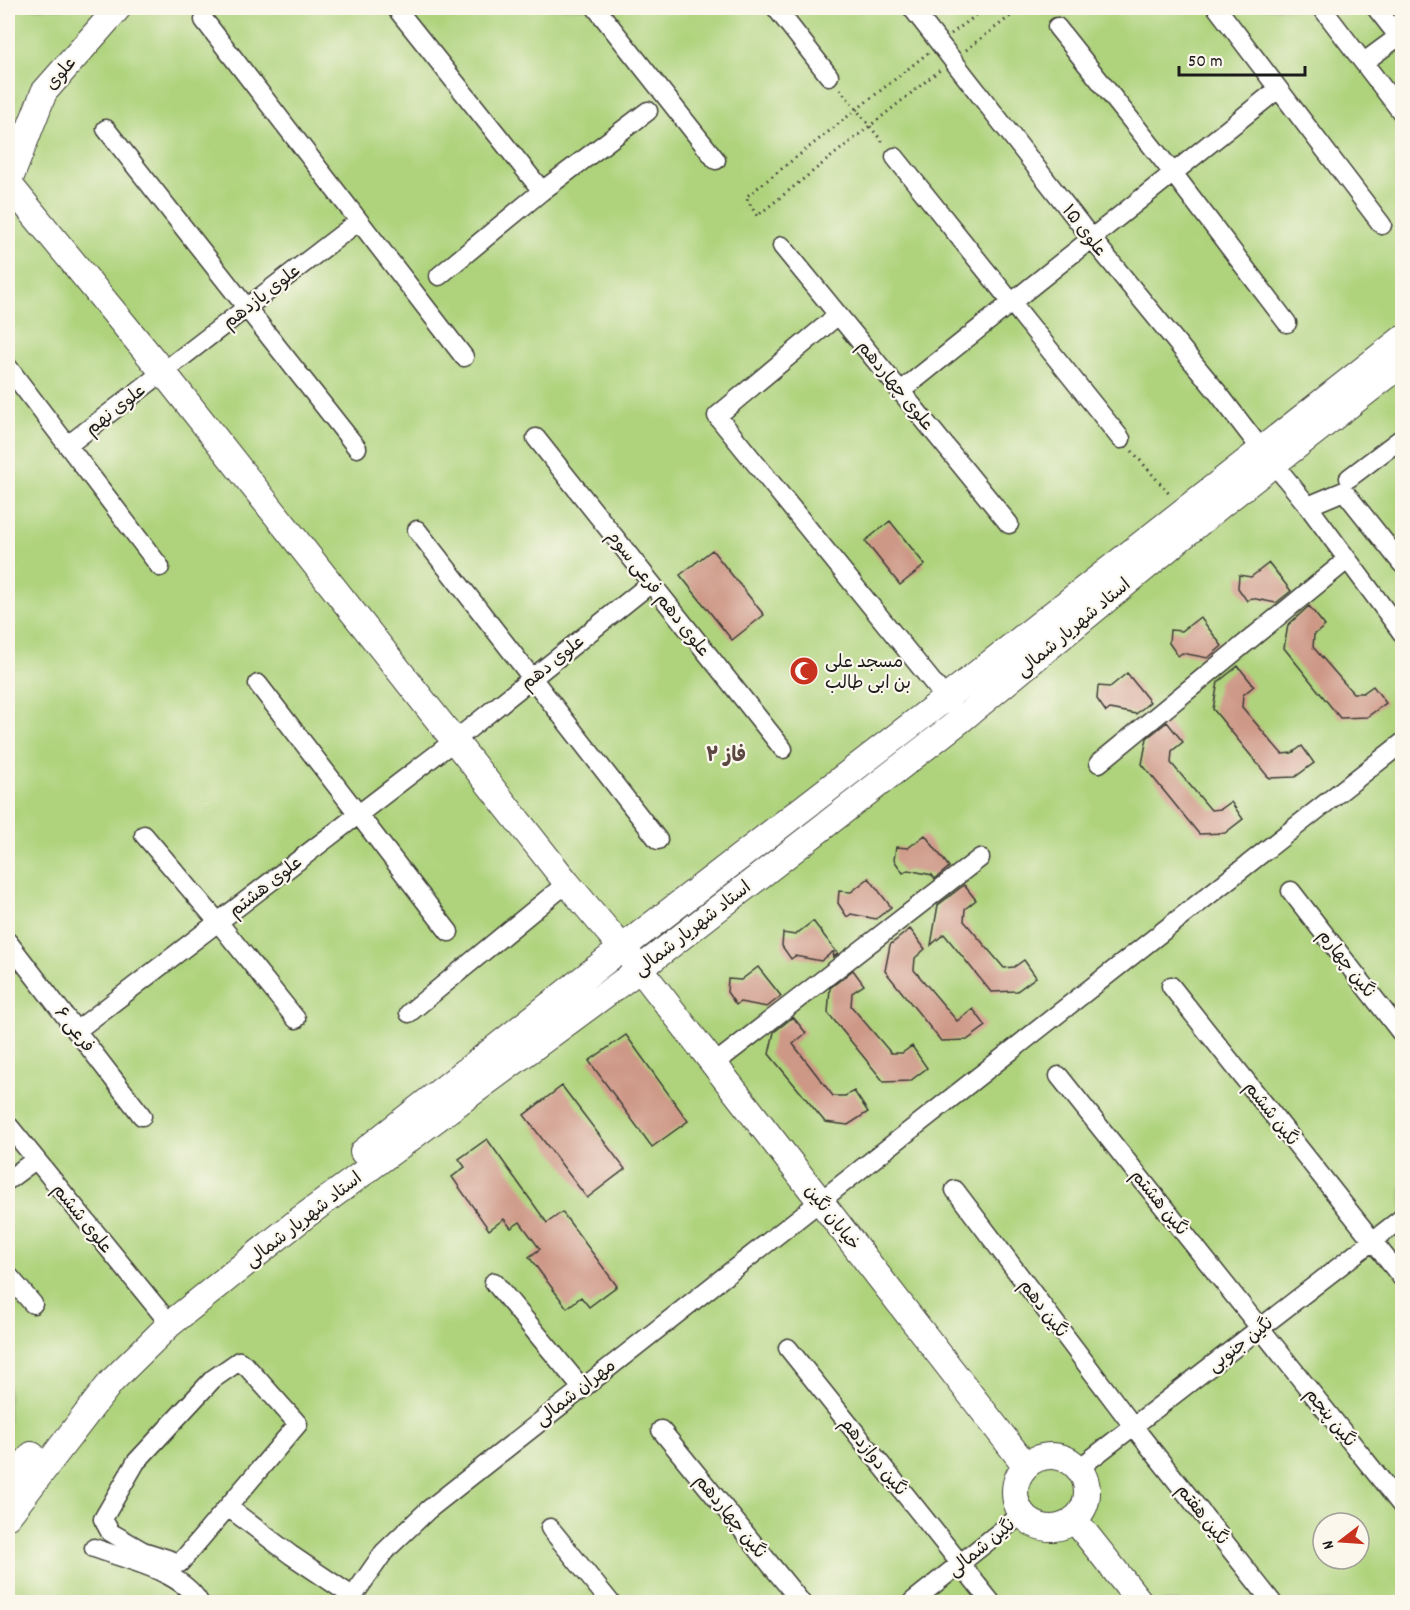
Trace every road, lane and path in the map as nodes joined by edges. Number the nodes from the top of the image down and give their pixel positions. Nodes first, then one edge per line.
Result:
1 (117, 8) edge
2 (396, 8) edge
3 (596, 8) edge
4 (776, 8) edge
5 (912, 8) edge
6 (986, 8) edge
7 (1021, 8) edge
8 (1216, 8) edge
9 (1322, 8) edge
10 (1376, 8) edge
11 (204, 20) dead end
12 (1058, 27) dead end
13 (1401, 37) edge
14 (940, 44) junction
15 (953, 60) junction
16 (1364, 62) junction
17 (829, 76) joint
18 (1278, 88) junction
19 (856, 110) junction
20 (648, 111) dead end
21 (1402, 113) edge
22 (870, 126) junction
23 (106, 129) dead end
24 (895, 157) joint
25 (716, 160) dead end
26 (1173, 173) junction
27 (8, 183) edge
28 (542, 191) junction
29 (359, 221) junction
30 (1382, 225) dead end
31 (1092, 239) junction
32 (782, 246) dead end
33 (439, 276) dead end
34 (1012, 303) junction
35 (247, 307) junction
36 (838, 315) junction
37 (1287, 323) dead end
38 (1402, 339) edge
39 (464, 357) dead end
40 (1402, 364) edge
41 (8, 367) edge
42 (163, 372) junction
43 (901, 392) junction
44 (536, 438) dead end
45 (1402, 438) edge
46 (1121, 439) joint
47 (68, 445) junction
48 (357, 448) dead end
49 (1268, 457) junction
50 (1349, 478) dead end
51 (1308, 506) junction
52 (1184, 511) junction
53 (1009, 524) dead end
54 (417, 530) dead end
55 (1347, 560) junction
56 (1402, 564) edge
57 (160, 567) dead end
58 (651, 583) junction
59 (1402, 633) edge
60 (533, 677) junction
61 (258, 684) dead end
62 (946, 698) junction
63 (962, 719) junction
64 (454, 741) junction
65 (1402, 743) edge
66 (783, 749) dead end
67 (1099, 763) dead end
68 (359, 814) junction
69 (144, 835) dead end
70 (658, 840) dead end
71 (980, 858) dead end
72 (567, 883) junction
73 (1292, 891) dead end
74 (218, 922) junction
75 (449, 932) dead end
76 (8, 942) edge
77 (622, 948) junction
78 (640, 969) junction
79 (1171, 986) dead end
80 (409, 1013) dead end
81 (296, 1019) dead end
82 (76, 1031) junction
83 (1402, 1034) edge
84 (714, 1064) junction
85 (1059, 1076) dead end
86 (142, 1116) dead end
87 (8, 1125) edge
88 (35, 1160) junction
89 (8, 1180) edge
90 (955, 1190) dead end
91 (820, 1201) junction
92 (1402, 1218) edge
93 (1373, 1241) junction
94 (8, 1275) edge
95 (1402, 1278) edge
96 (494, 1282) dead end
97 (33, 1304) dead end
98 (164, 1318) junction
99 (1260, 1328) junction
100 (788, 1348) dead end
101 (581, 1387) junction
102 (1133, 1426) junction
103 (661, 1430) dead end
104 (1026, 1466) junction
105 (1078, 1469) junction
106 (8, 1486) edge
107 (1402, 1506) edge
108 (228, 1507) junction
109 (1022, 1514) junction
110 (8, 1516) edge
111 (1074, 1519) junction
112 (550, 1528) dead end
113 (93, 1548) dead end
114 (960, 1564) junction
115 (351, 1599) edge
116 (200, 1602) edge
117 (610, 1602) edge
118 (801, 1602) edge
119 (912, 1602) edge
120 (991, 1602) edge
121 (1140, 1602) edge
122 (1272, 1602) edge

1 - 27 street, علوی
2 - 28 street
3 - 25 street
4 - 17 street
5 - 14 street, علوی ۱۵
6 - 14 path
7 - 15 path
8 - 18 street
9 - 16 street
10 - 13 street
11 - 29 street
12 - 26 street
13 - 16 street
14 - 15 street, علوی ۱۵
14 - 19 path
15 - 22 path
15 - 31 street, علوی ۱۵
16 - 21 street
17 - 19 path
18 - 26 street
18 - 30 street
19 - 22 path
19 - 22 path
20 - 28 street
22 - 24 path
23 - 35 street
24 - 34 street
26 - 31 street
26 - 37 street
27 - 42 street, خیابان نگین
28 - 33 street
29 - 35 street, علوی یازدهم
29 - 39 street
31 - 34 street
31 - 49 street, علوی ۱۵
32 - 36 street, علوی چهاردهم
34 - 43 street
34 - 46 street
35 - 42 street, علوی یازدهم
35 - 48 street
36 - 43 street, علوی چهاردهم
36 - 62 street
38 - 49 street, استاد شهریار شمالی
40 - 49 street, استاد شهریار شمالی
41 - 47 street
42 - 47 street, علوی نهم
42 - 64 street, خیابان نگین
43 - 53 street, علوی چهاردهم
44 - 58 street, علوی دهم فرعی سوم
45 - 50 street
46 - 52 path
47 - 57 street
49 - 51 street, علوی ۱۵
49 - 52 street, استاد شهریار شمالی
49 - 63 street, استاد شهریار شمالی
51 - 55 street, علوی ۱۵
51 - 56 street
52 - 62 street, استاد شهریار شمالی
54 - 60 street
55 - 59 street, علوی ۱۵
55 - 67 street
58 - 60 street, علوی دهم
58 - 66 street, علوی دهم فرعی سوم
60 - 64 street, علوی دهم
60 - 70 street
61 - 68 street
62 - 63 street
62 - 77 street, استاد شهریار شمالی
63 - 78 street, استاد شهریار شمالی
64 - 68 street, علوی هشتم
64 - 72 street, خیابان نگین
65 - 91 street, مهران شمالی
68 - 74 street, علوی هشتم
68 - 75 street
69 - 74 street
71 - 84 street
72 - 77 street, خیابان نگین
72 - 80 street
73 - 83 street, نگین چهارم
74 - 81 street
74 - 82 street, علوی هشتم
76 - 82 street, فرعی ۶
77 - 78 street, خیابان نگین
77 - 98 street, استاد شهریار شمالی
78 - 84 street, خیابان نگین
78 - 98 street, استاد شهریار شمالی
79 - 93 street, نگین ششم
82 - 86 street, فرعی ۶
84 - 91 street, خیابان نگین
85 - 99 street, نگین هشتم
87 - 88 street, علوی ششم
88 - 89 street
88 - 98 street, علوی ششم
90 - 102 street, نگین دهم
91 - 101 street, مهران شمالی
91 - 104 street, خیابان نگین
92 - 93 street, نگین جنوبی
93 - 95 street, نگین ششم
93 - 99 street, نگین جنوبی
94 - 97 street
96 - 101 street
98 - 106 street, استاد شهریار شمالی
98 - 110 street, استاد شهریار شمالی
99 - 102 street, نگین جنوبی
99 - 107 street, نگین پنجم
100 - 114 street, نگین دوازدهم
101 - 115 street, مهران شمالی
102 - 105 street, نگین جنوبی
102 - 122 street, نگین هفتم
103 - 118 street, نگین چهاردهم
104 - 105 street
104 - 109 street
105 - 111 street
108 - 108 street
108 - 115 street
109 - 111 street
109 - 114 street, نگین شمالی
111 - 121 street
112 - 117 street
113 - 116 street
114 - 119 street, نگین شمالی
114 - 120 street, نگین دوازدهم

